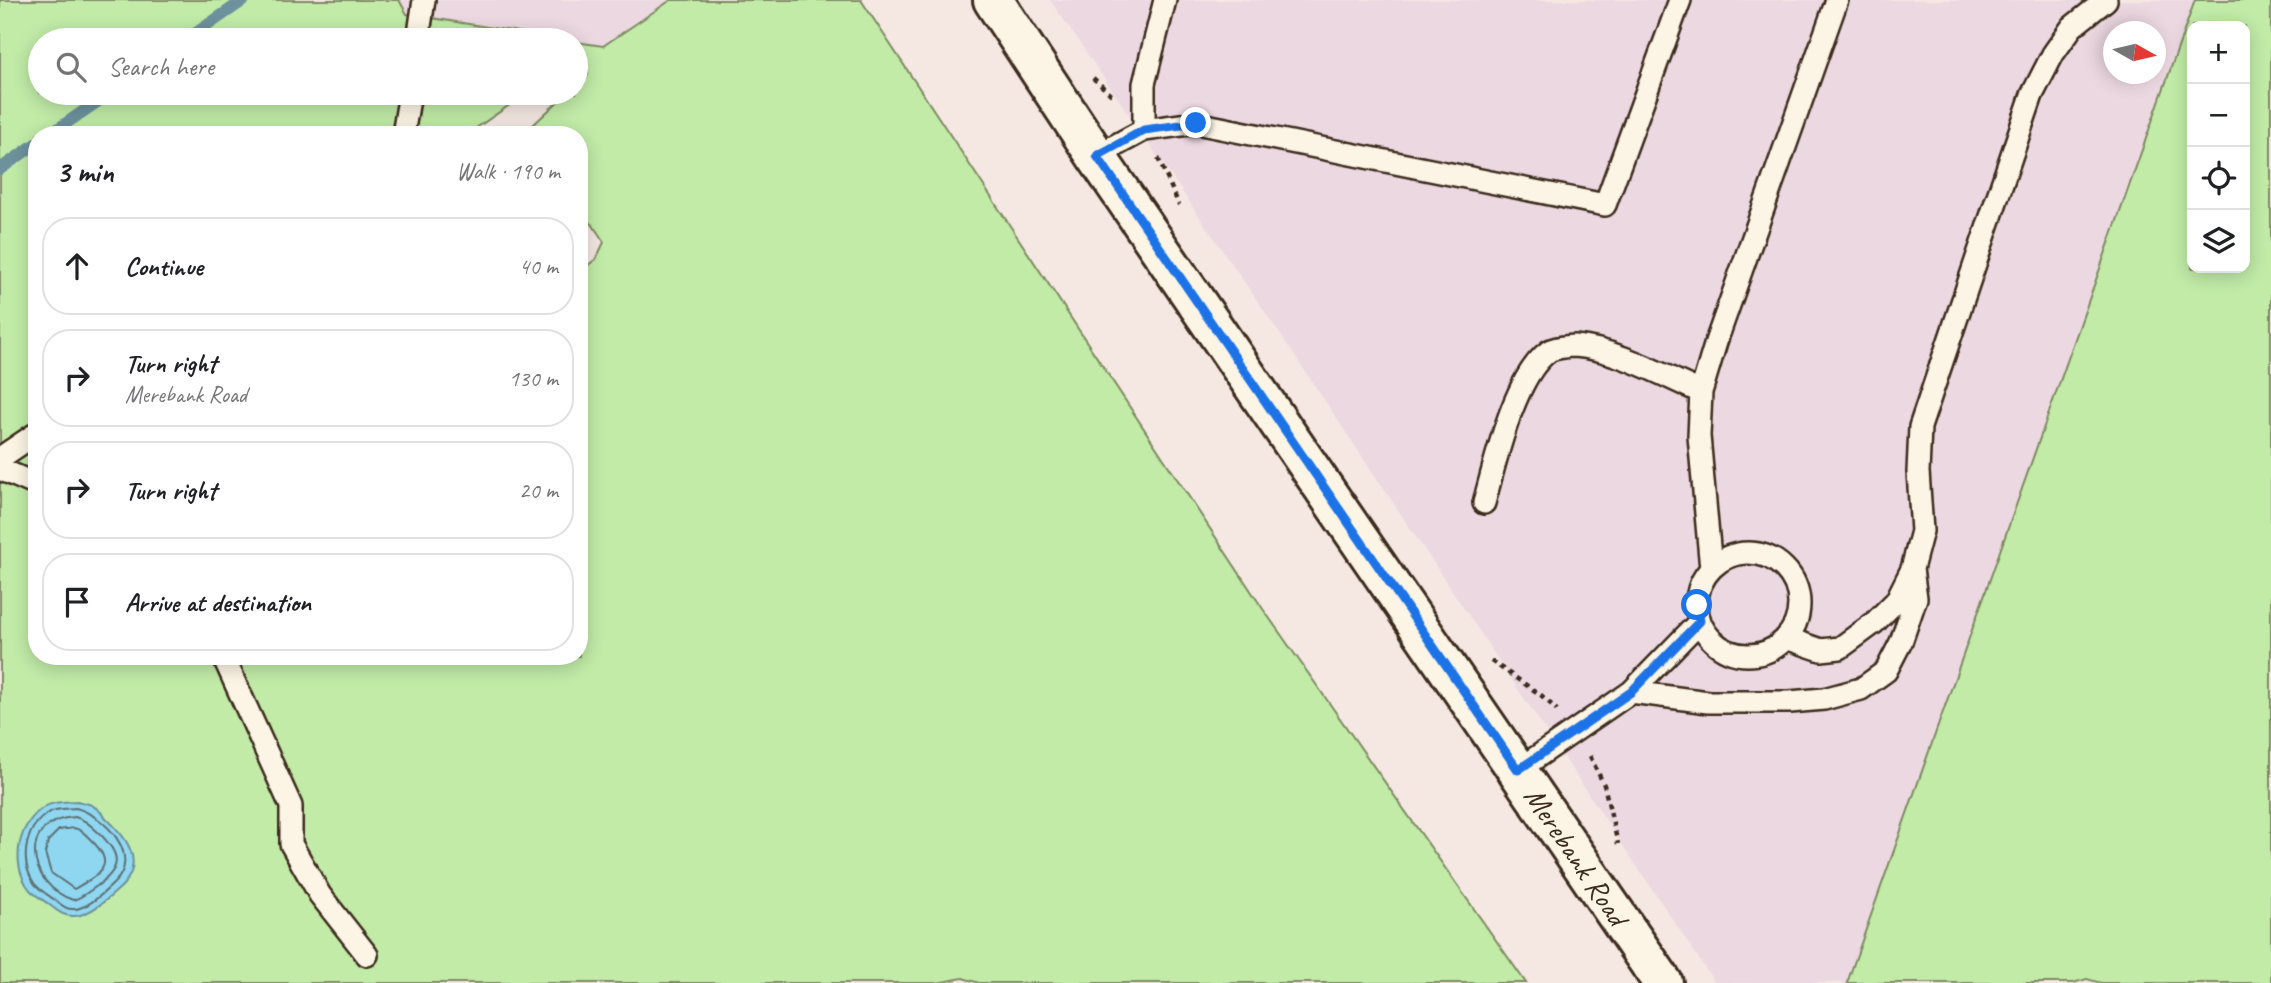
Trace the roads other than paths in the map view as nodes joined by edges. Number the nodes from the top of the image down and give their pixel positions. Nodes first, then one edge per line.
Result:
1 (424, 0) edge
2 (993, 0) edge
3 (1165, 0) edge
4 (1680, 0) edge
5 (1837, 0) edge
6 (2106, 0) edge
7 (420, 28) edge
8 (408, 105) edge
9 (404, 126) edge
10 (1144, 130) junction
11 (1097, 156) junction
12 (1701, 392) junction
13 (28, 439) edge
14 (0, 458) edge
15 (0, 470) edge
16 (28, 481) edge
17 (1484, 503) dead end
18 (1712, 569) junction
19 (1912, 569) junction
20 (1700, 621) junction
21 (1786, 638) junction
22 (227, 665) edge
23 (1631, 692) junction
24 (1518, 770) junction
25 (368, 954) dead end
26 (1663, 983) edge

1 - 7 lane
2 - 11 street, Merebank Road
3 - 10 lane
4 - 10 lane
5 - 12 lane
6 - 19 lane
8 - 9 lane
10 - 11 lane
11 - 24 street, Merebank Road
12 - 17 lane
12 - 18 lane
13 - 14 lane
15 - 16 lane
18 - 20 lane
18 - 21 lane
19 - 21 lane
19 - 23 lane
20 - 21 lane
20 - 23 lane
22 - 25 lane
23 - 24 lane
24 - 26 street, Merebank Road

